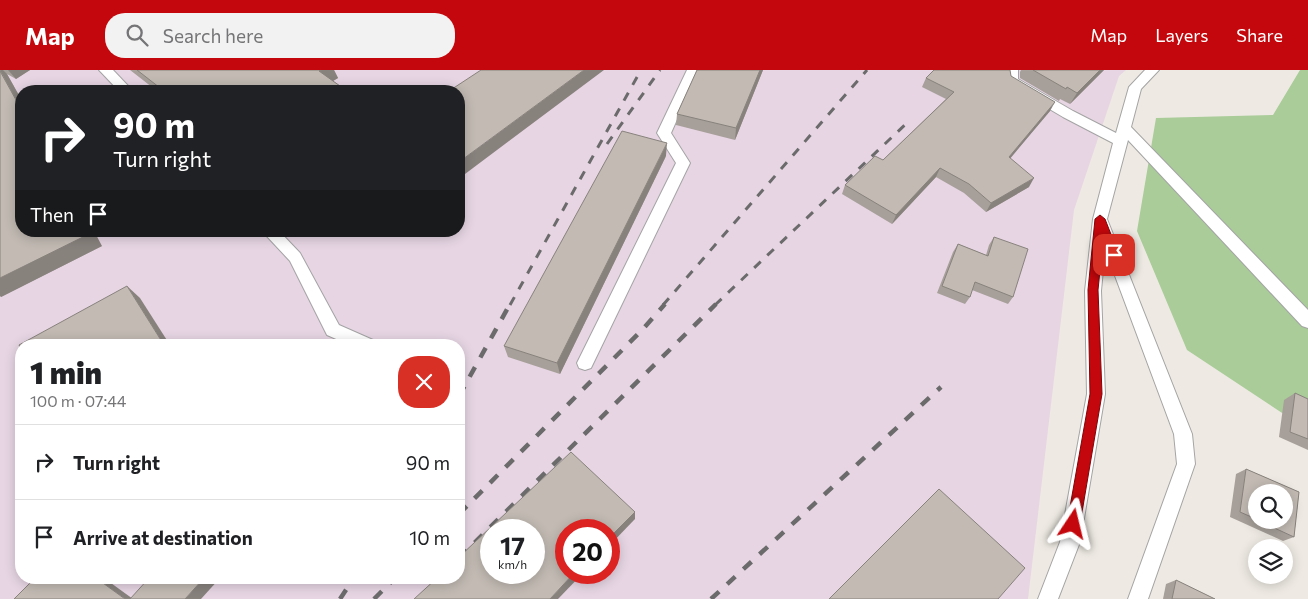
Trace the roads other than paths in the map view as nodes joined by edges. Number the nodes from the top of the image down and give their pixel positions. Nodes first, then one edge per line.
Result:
1 (105, 70) edge
2 (693, 70) edge
3 (1012, 70) edge
4 (1152, 70) edge
5 (121, 85) edge
6 (1122, 134) junction
7 (1100, 219) junction
8 (275, 237) edge
9 (1308, 321) edge
10 (353, 339) edge
11 (585, 363) dead end
12 (1048, 599) edge
13 (1138, 599) edge

1 - 5 lane
2 - 11 lane
3 - 6 lane
4 - 6 lane
6 - 7 lane
6 - 9 lane
7 - 12 lane
7 - 13 lane
8 - 10 lane

